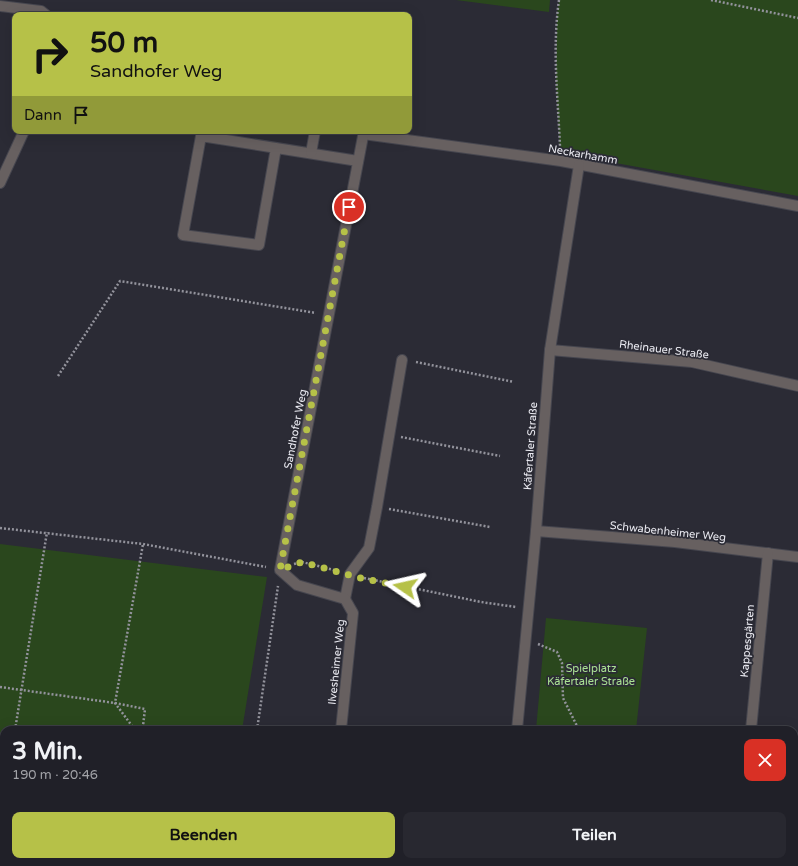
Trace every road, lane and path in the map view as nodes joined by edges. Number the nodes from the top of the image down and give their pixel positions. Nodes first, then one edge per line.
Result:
1 (559, 0) edge
2 (711, 0) edge
3 (0, 6) edge
4 (42, 12) edge
5 (798, 18) edge
6 (23, 134) edge
7 (314, 134) edge
8 (363, 134) edge
9 (370, 134) edge
10 (560, 137) dead end
11 (276, 148) junction
12 (311, 154) junction
13 (358, 161) junction
14 (580, 165) junction
15 (0, 183) edge
16 (798, 206) edge
17 (328, 315) junction
18 (550, 350) junction
19 (402, 360) joint
20 (58, 376) dead end
21 (514, 382) dead end
22 (798, 386) edge
23 (389, 434) junction
24 (500, 456) dead end
25 (377, 507) junction
26 (490, 527) dead end
27 (0, 528) edge
28 (536, 531) junction
29 (47, 532) junction
30 (143, 544) junction
31 (768, 553) junction
32 (798, 557) edge
33 (280, 570) junction
34 (350, 574) junction
35 (344, 598) junction
36 (529, 608) junction
37 (526, 642) junction
38 (0, 687) edge
39 (21, 690) junction
40 (115, 703) junction
41 (16, 726) edge
42 (132, 726) edge
43 (144, 726) edge
44 (258, 726) edge
45 (341, 726) edge
46 (517, 726) edge
47 (577, 726) edge
48 (751, 726) edge

1 - 10 path
2 - 5 path
3 - 4 street
6 - 15 street
7 - 12 street
8 - 13 street, Sandhofer Weg
9 - 14 street, Neckarhamm
11 - 11 street
11 - 12 street
12 - 13 street
13 - 17 street, Sandhofer Weg
14 - 16 street, Neckarhamm
14 - 18 street, Käfertaler Straße
17 - 20 path
17 - 33 street, Sandhofer Weg
18 - 22 street, Rheinauer Straße
18 - 28 street, Käfertaler Straße
19 - 21 path
19 - 23 street
23 - 24 path
23 - 25 street
25 - 26 path
25 - 34 street
27 - 29 path
28 - 31 street, Schwabenheimer Weg
28 - 36 street, Käfertaler Straße
29 - 30 path
29 - 39 path
30 - 33 path
30 - 40 path
31 - 32 street, Schwabenheimer Weg
31 - 48 street, Kappesgärten
33 - 34 path
33 - 35 street
33 - 44 path
34 - 35 street
34 - 36 path
35 - 45 street, Ilvesheimer Weg
36 - 37 street, Käfertaler Straße
37 - 46 street, Käfertaler Straße
37 - 47 path
38 - 39 path
39 - 40 path
39 - 41 path
40 - 42 path
40 - 43 path

